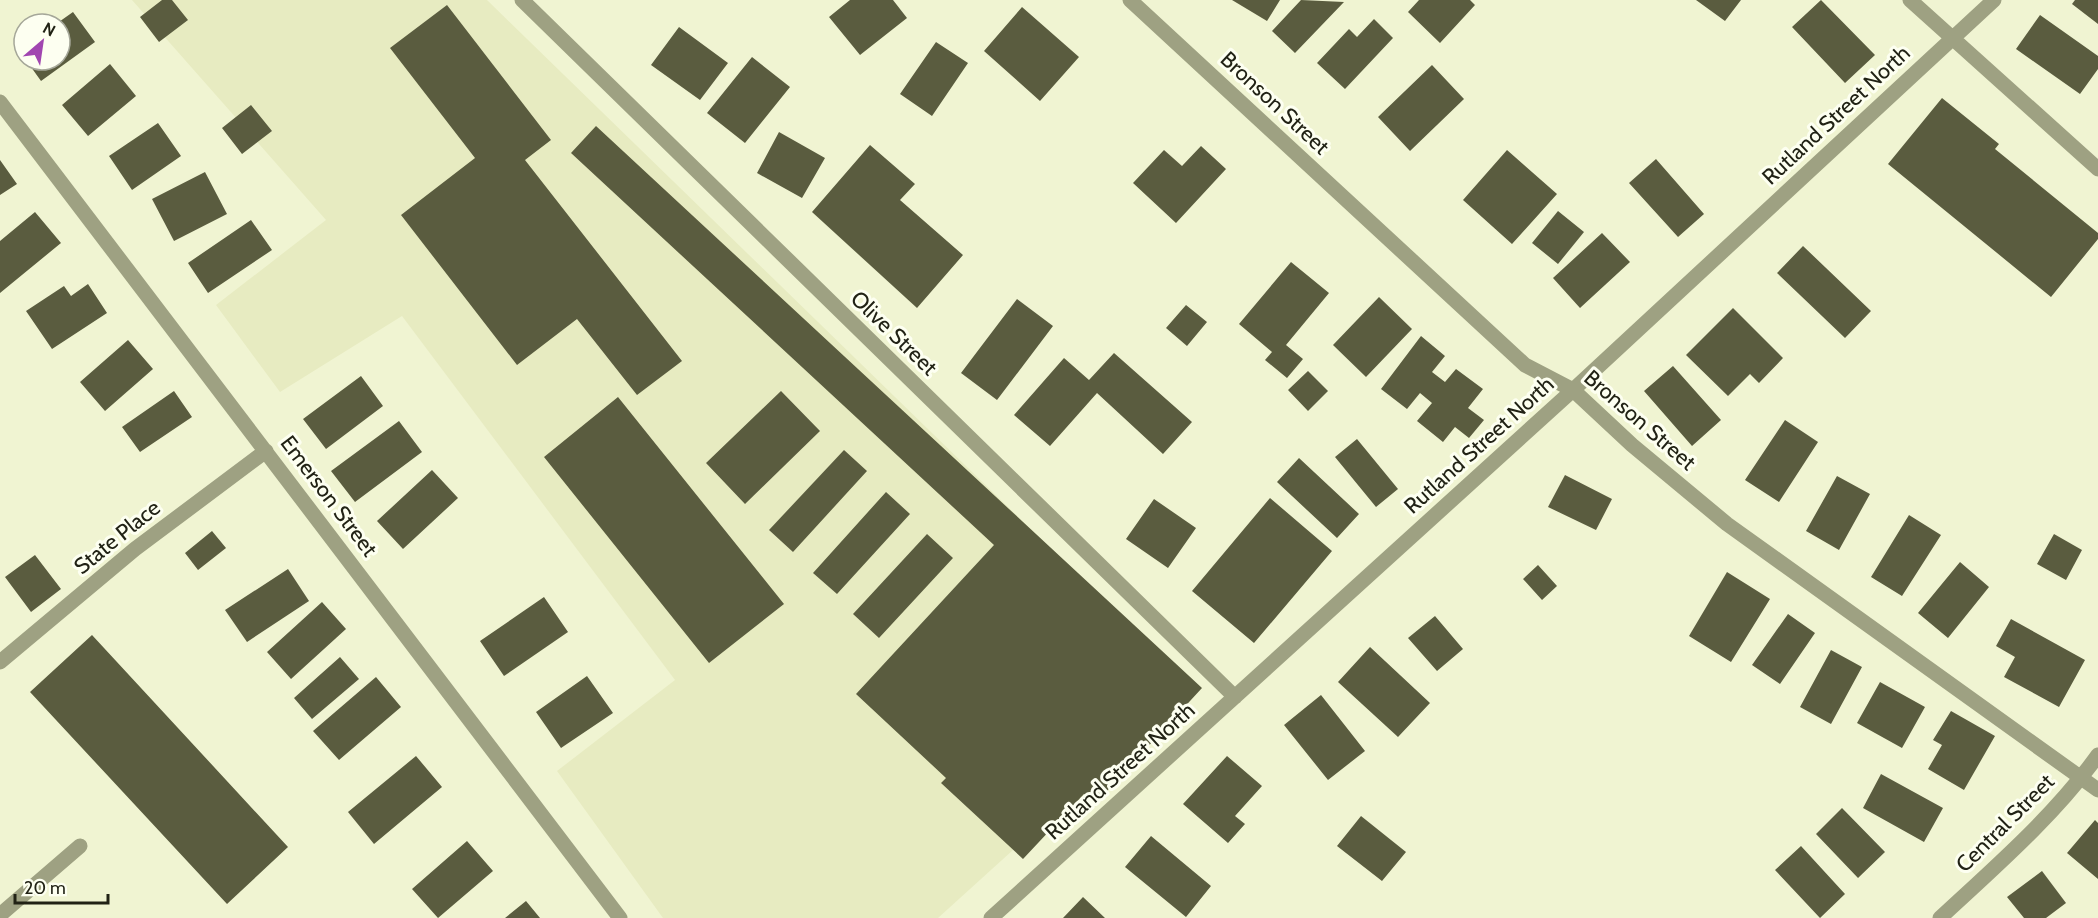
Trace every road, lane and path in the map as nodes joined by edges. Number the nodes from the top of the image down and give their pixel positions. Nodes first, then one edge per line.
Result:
1 (522, 0) edge
2 (1130, 0) edge
3 (1910, 0) edge
4 (1994, 0) edge
5 (1952, 39) junction
6 (0, 102) edge
7 (2098, 169) edge
8 (1573, 390) junction
9 (266, 451) junction
10 (0, 662) edge
11 (1235, 697) junction
12 (2098, 755) edge
13 (2081, 778) junction
14 (2098, 790) edge
15 (80, 846) dead end
16 (0, 915) edge
17 (620, 918) edge
18 (991, 918) edge
19 (1940, 918) edge

1 - 11 street, Olive Street
2 - 8 street, Bronson Street
3 - 5 street
4 - 5 street, Rutland Street North
5 - 7 street
5 - 8 street, Rutland Street North
6 - 9 street, Emerson Street
8 - 11 street, Rutland Street North
8 - 13 street, Bronson Street
9 - 10 street, State Place
9 - 17 street, Emerson Street
11 - 18 street, Rutland Street North
12 - 13 street, Central Street
13 - 14 street, Bronson Street
13 - 19 street, Central Street
15 - 16 street

